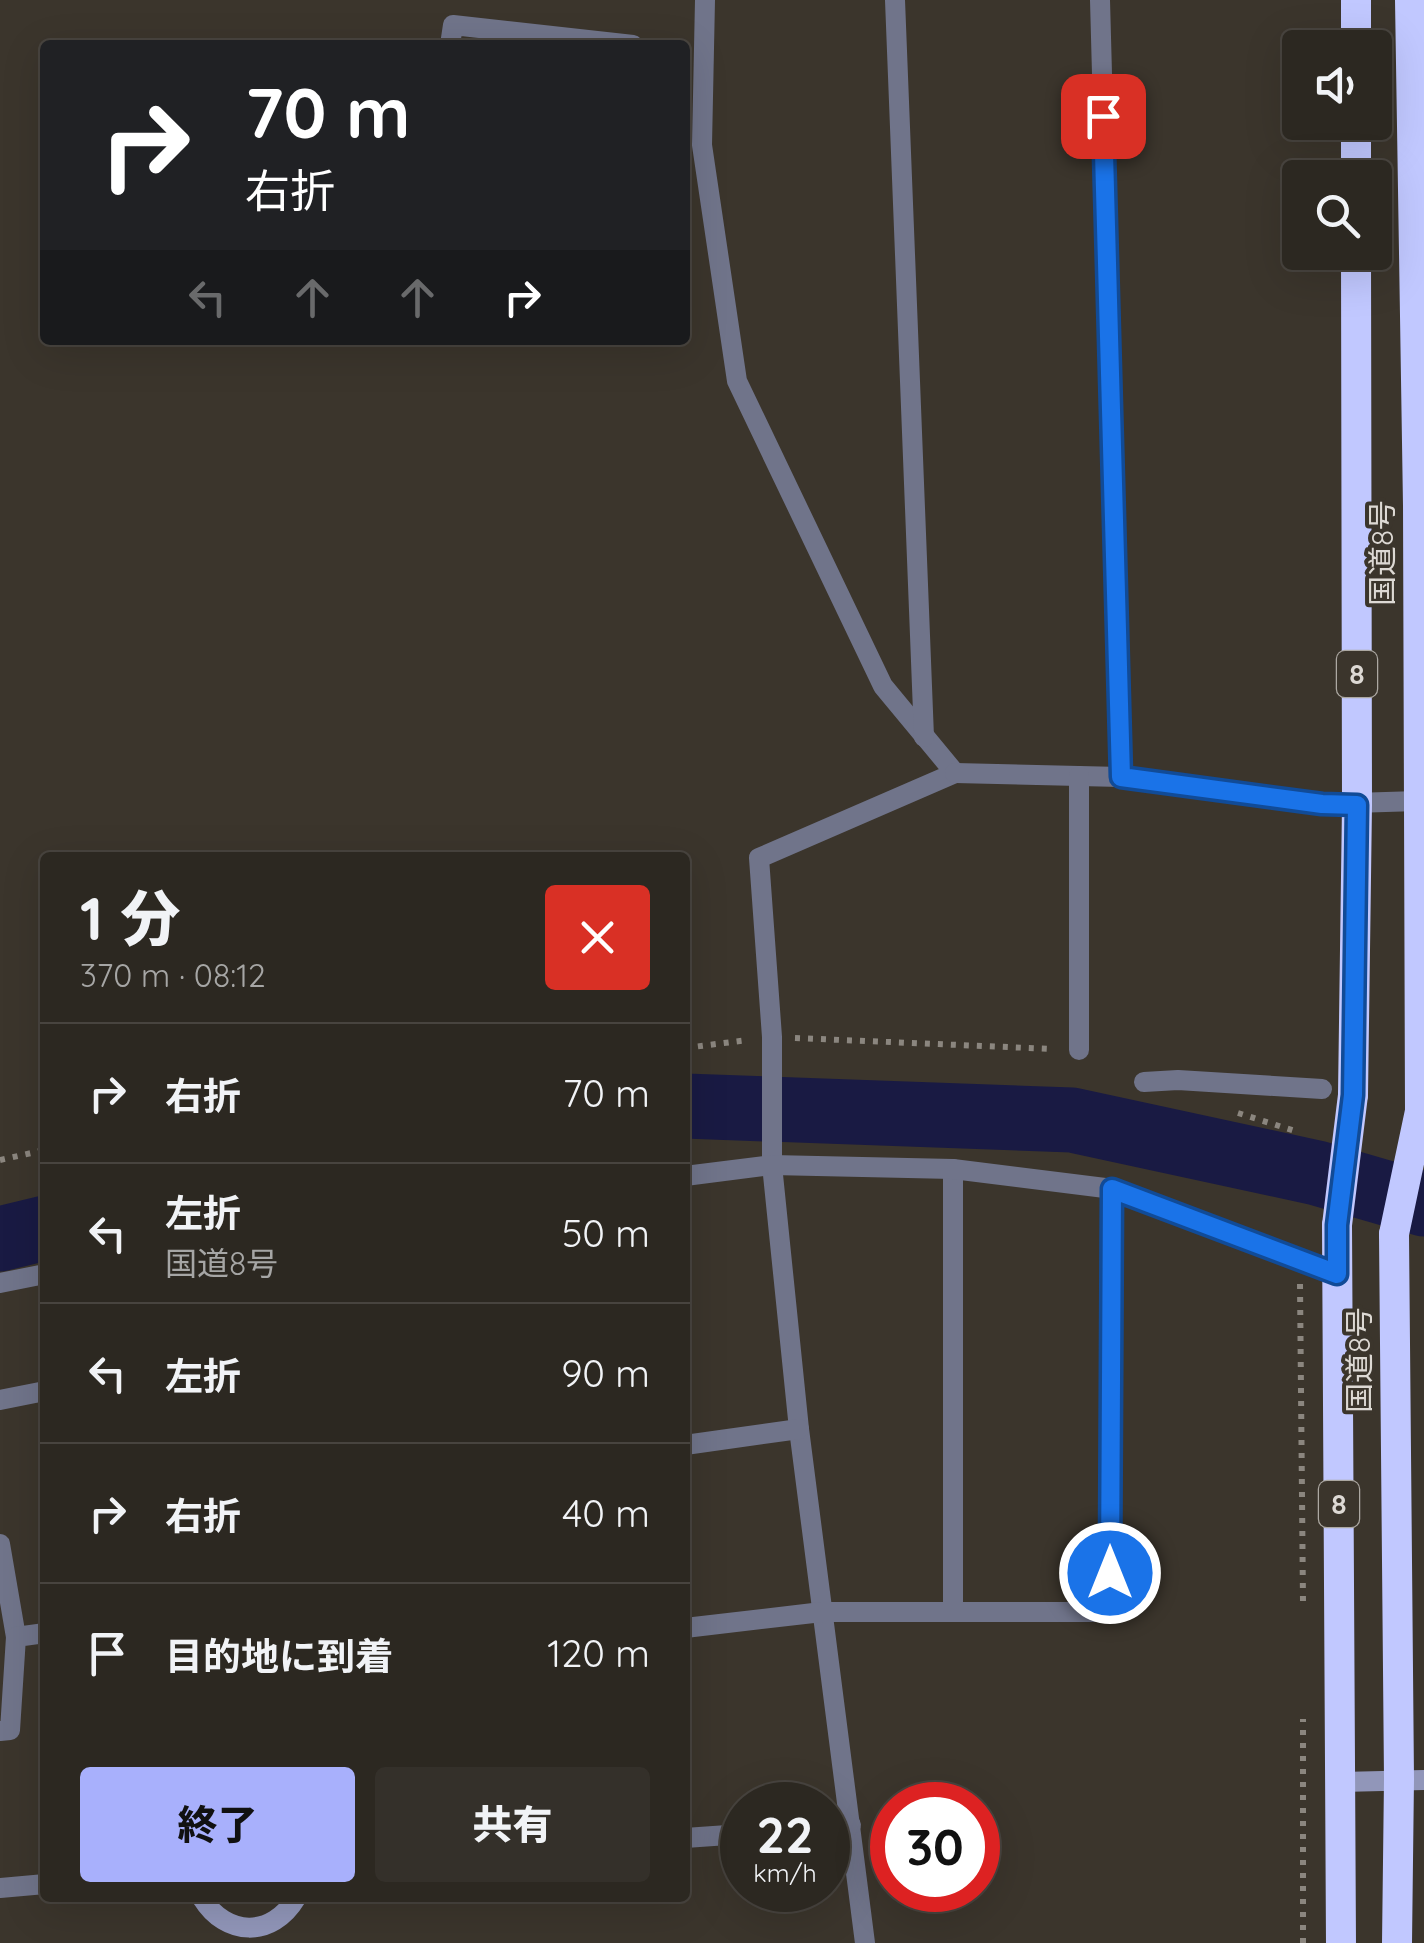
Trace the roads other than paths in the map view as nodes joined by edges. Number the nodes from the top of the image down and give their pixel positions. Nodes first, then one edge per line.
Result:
1 (705, 0) edge
2 (895, 0) edge
3 (1100, 0) edge
4 (1356, 0) edge
5 (1410, 0) edge
6 (1356, 30) edge
7 (451, 40) edge
8 (590, 40) edge
9 (694, 52) edge
10 (694, 149) edge
11 (1356, 270) edge
12 (1421, 505) edge
13 (924, 737) junction
14 (954, 773) junction
15 (1079, 776) junction
16 (1121, 777) junction
17 (1418, 801) junction
18 (1357, 805) junction
19 (1079, 1050) road end
20 (1144, 1082) dead end
21 (1322, 1090) dead end
22 (772, 1155) junction
23 (953, 1169) junction
24 (690, 1175) edge
25 (1112, 1189) junction
26 (1337, 1274) junction
27 (40, 1275) edge
28 (0, 1283) edge
29 (40, 1392) edge
30 (0, 1400) edge
31 (800, 1429) junction
32 (690, 1444) edge
33 (0, 1544) edge
34 (953, 1611) junction
35 (822, 1612) junction
36 (690, 1627) edge
37 (40, 1633) edge
38 (16, 1637) junction
39 (0, 1731) edge
40 (1411, 1780) edge
41 (1341, 1782) junction
42 (851, 1825) joint
43 (720, 1836) edge
44 (690, 1838) edge
45 (40, 1884) edge
46 (0, 1888) edge
47 (205, 1902) edge
48 (293, 1902) edge
49 (254, 1935) edge
50 (865, 1943) edge
51 (1341, 1943) edge
52 (1397, 1943) edge

1 - 9 street
2 - 13 street
3 - 16 street
4 - 6 highway
5 - 12 highway, 国道8号 / 8
7 - 8 street
9 - 10 street
10 - 13 street
11 - 18 highway, 国道8号 / 8
12 - 17 highway, 国道8号 / 8
13 - 14 street
14 - 15 street
14 - 22 street
15 - 16 street
15 - 19 street
16 - 18 street
17 - 18 street
17 - 40 highway, 国道8号 / 8, bridge
18 - 26 highway, 国道8号 / 8, bridge
20 - 21 street
22 - 23 street
22 - 24 street
22 - 31 street
23 - 25 street
23 - 34 street
25 - 26 street
25 - 34 street
26 - 41 highway, 国道8号 / 8
27 - 28 street
29 - 30 street
31 - 32 street
31 - 35 street
33 - 38 street
34 - 35 street
35 - 36 street
35 - 42 street
37 - 38 street
38 - 39 street
40 - 41 street
40 - 52 highway, 国道8号 / 8
41 - 51 highway, 国道8号 / 8
42 - 50 street
43 - 44 street
45 - 46 street
47 - 49 street
48 - 49 street

